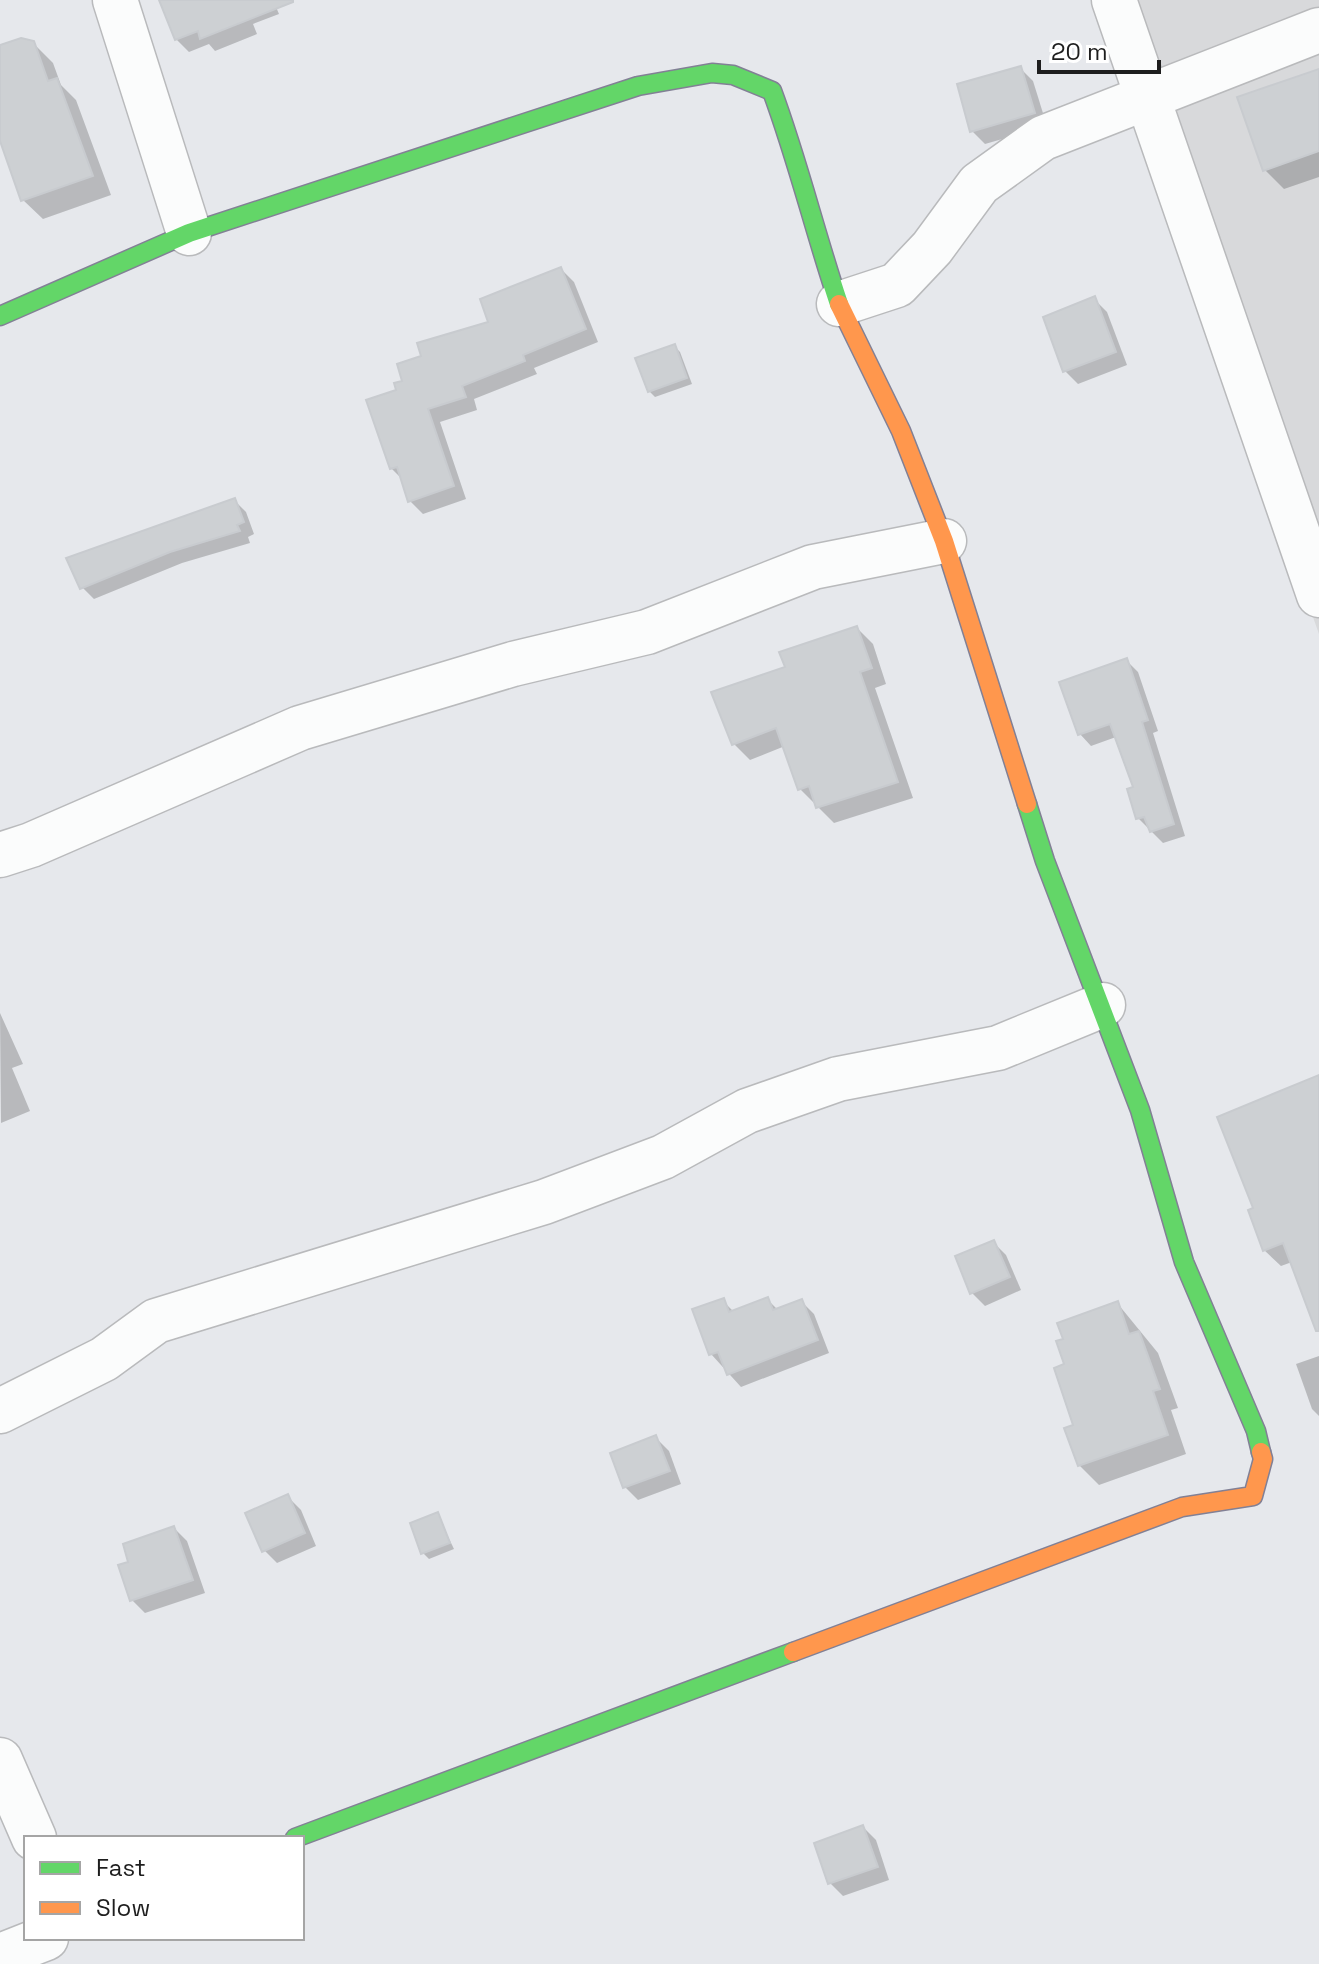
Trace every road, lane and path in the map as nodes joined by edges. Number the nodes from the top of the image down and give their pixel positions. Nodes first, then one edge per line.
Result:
1 (115, 0) edge
2 (1114, 0) edge
3 (1319, 30) edge
4 (1147, 99) junction
5 (189, 233) junction
6 (839, 304) junction
7 (0, 316) edge
8 (944, 541) junction
9 (1319, 595) edge
10 (0, 855) edge
11 (1103, 1005) junction
12 (0, 1411) edge
13 (0, 1760) edge
14 (33, 1836) edge
15 (300, 1836) edge
16 (41, 1940) edge
17 (0, 1956) edge

1 - 5 street
2 - 4 street
3 - 4 street
4 - 6 street
4 - 9 street
5 - 6 street
5 - 7 street
6 - 8 street
8 - 10 street
8 - 11 street
11 - 12 street
11 - 15 street
13 - 14 street
16 - 17 street

